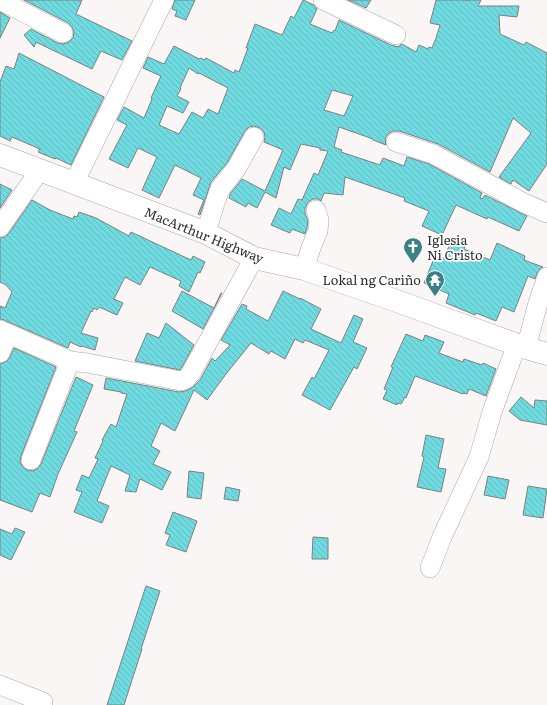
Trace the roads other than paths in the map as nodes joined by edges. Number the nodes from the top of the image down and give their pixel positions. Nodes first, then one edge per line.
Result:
1 (0, 0) edge
2 (164, 0) edge
3 (323, 0) edge
4 (63, 32) dead end
5 (396, 34) dead end
6 (254, 137) dead end
7 (396, 142) dead end
8 (0, 155) edge
9 (40, 170) junction
10 (74, 183) junction
11 (316, 210) dead end
12 (547, 213) edge
13 (0, 227) edge
14 (206, 233) junction
15 (254, 258) junction
16 (304, 269) junction
17 (547, 277) edge
18 (4, 332) edge
19 (521, 346) junction
20 (0, 353) edge
21 (547, 354) edge
22 (70, 360) junction
23 (30, 460) dead end
24 (430, 568) dead end
25 (0, 685) edge
26 (43, 702) dead end

1 - 4 street
2 - 10 street
3 - 5 street
6 - 14 street
7 - 12 street
8 - 9 highway, MacArthur Highway
9 - 10 highway, MacArthur Highway
9 - 13 street
10 - 14 highway, MacArthur Highway
11 - 16 street
14 - 15 highway, MacArthur Highway
15 - 16 highway, MacArthur Highway
15 - 22 street
16 - 19 highway, MacArthur Highway
17 - 19 street
18 - 20 street
18 - 22 street
19 - 21 highway, MacArthur Highway
19 - 24 street
22 - 23 street
25 - 26 street

